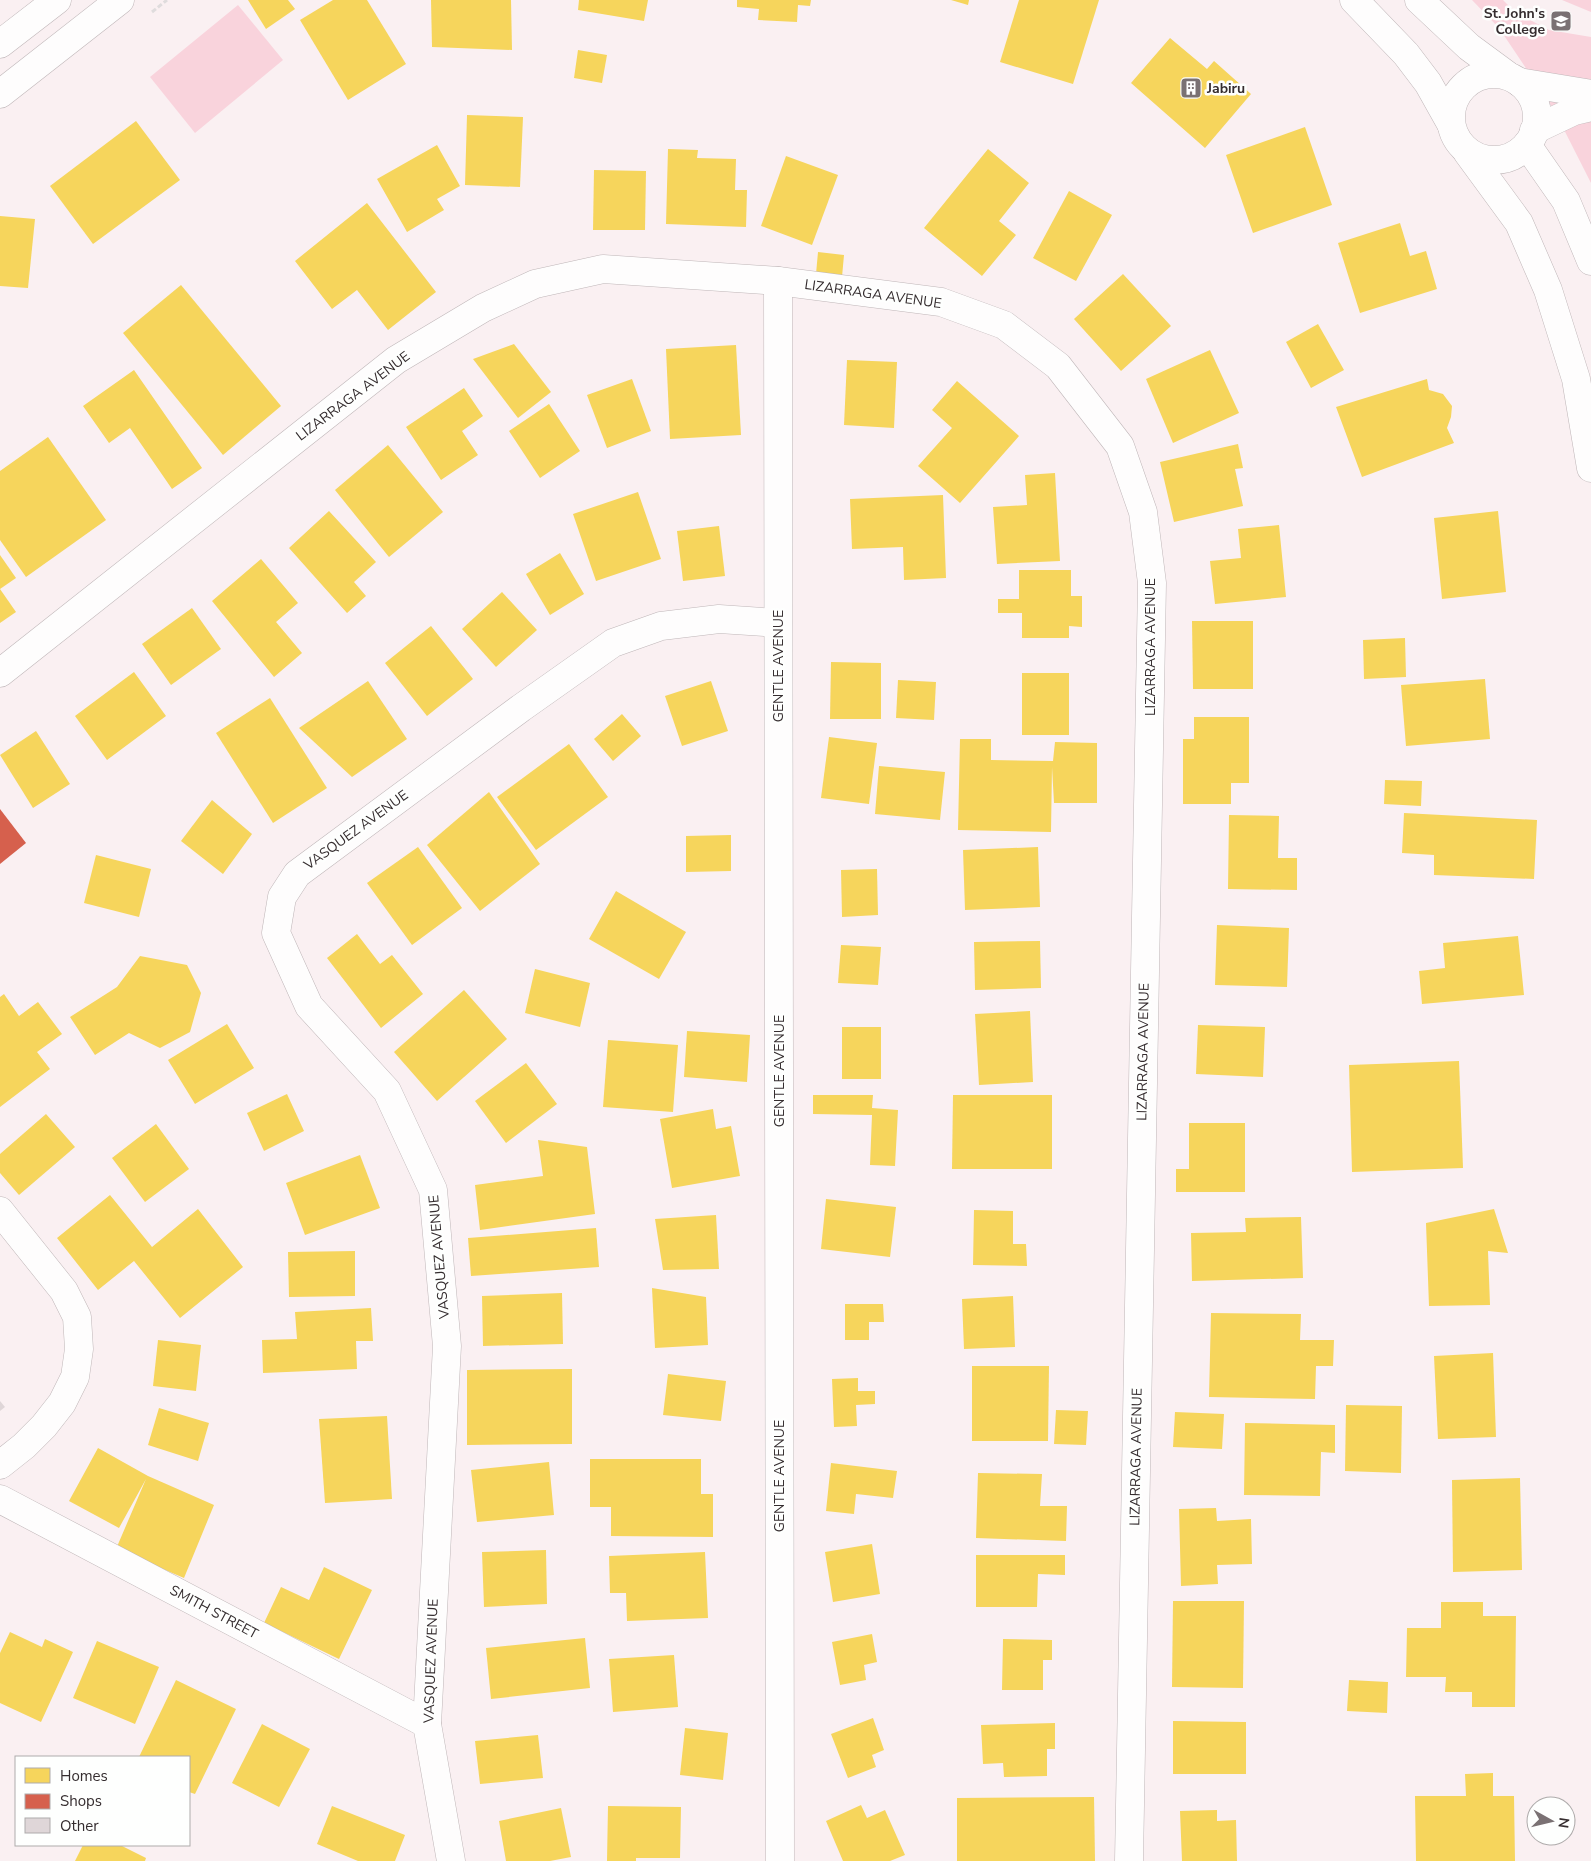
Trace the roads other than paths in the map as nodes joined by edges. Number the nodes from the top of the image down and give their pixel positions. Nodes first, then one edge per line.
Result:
1 (56, 0) edge
2 (120, 0) edge
3 (1354, 0) edge
4 (1419, 0) edge
5 (0, 44) edge
6 (1513, 78) junction
7 (0, 94) edge
8 (1591, 94) edge
9 (1591, 107) edge
10 (1451, 124) junction
11 (1530, 137) junction
12 (1467, 152) junction
13 (1591, 260) edge
14 (778, 281) junction
15 (1591, 468) edge
16 (778, 623) junction
17 (0, 673) edge
18 (0, 1212) edge
19 (0, 1465) edge
20 (0, 1499) edge
21 (427, 1724) junction
22 (451, 1861) edge
23 (780, 1861) edge
24 (1129, 1861) edge

1 - 5 street
2 - 7 street
3 - 10 street
4 - 6 street
6 - 8 street
6 - 10 street
6 - 11 street
9 - 11 street
10 - 12 street
11 - 12 street
11 - 13 street
12 - 15 street
14 - 16 street, GENTLE AVENUE
14 - 17 street, LIZARRAGA AVENUE
14 - 24 street, LIZARRAGA AVENUE
16 - 21 street, VASQUEZ AVENUE
16 - 23 street, GENTLE AVENUE
18 - 19 street
20 - 21 street, SMITH STREET
21 - 22 street, VASQUEZ AVENUE

